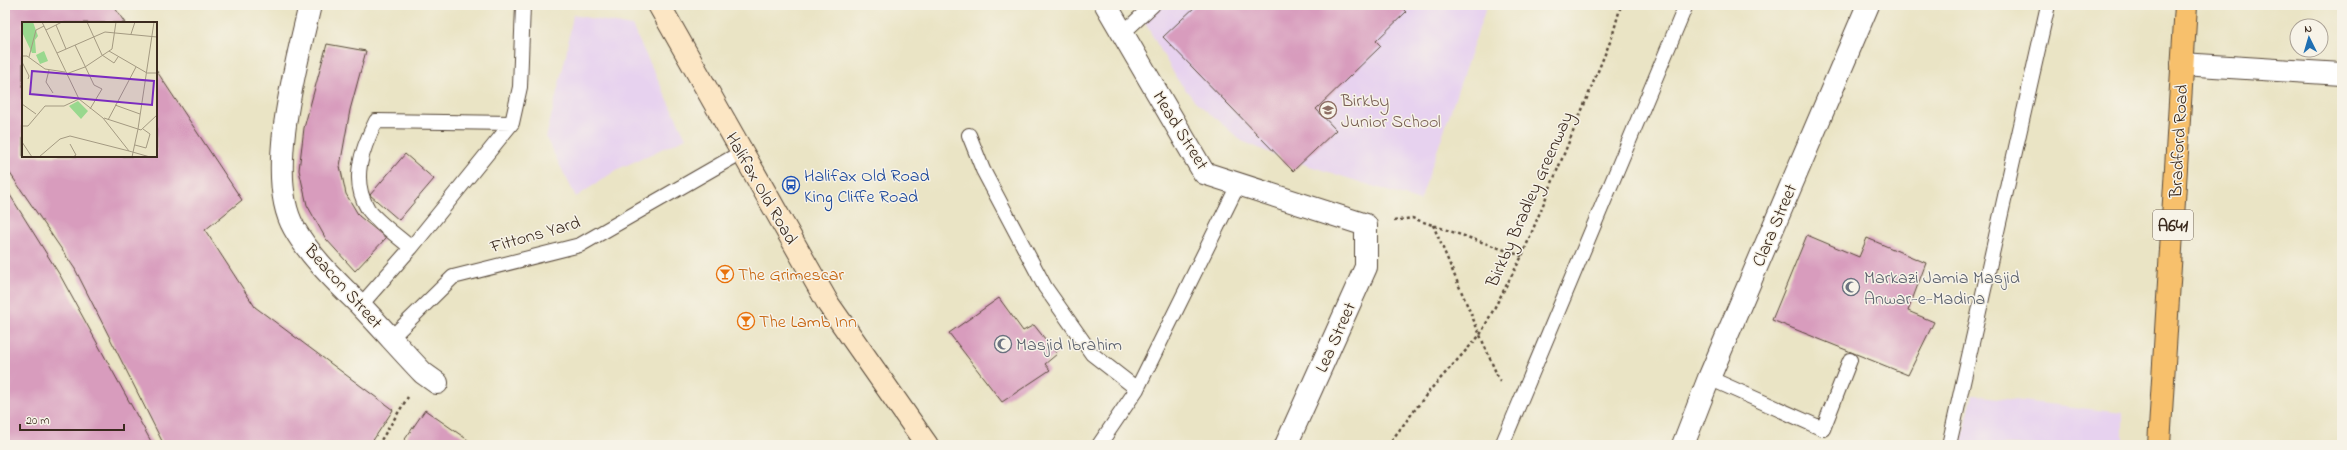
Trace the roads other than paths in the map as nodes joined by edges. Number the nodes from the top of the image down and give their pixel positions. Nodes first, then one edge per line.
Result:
1 (310, 5) edge
2 (523, 5) edge
3 (659, 5) edge
4 (1106, 5) edge
5 (1153, 5) edge
6 (1686, 5) edge
7 (1868, 5) edge
8 (2048, 5) edge
9 (2186, 5) edge
10 (1123, 33) junction
11 (2182, 64) junction
12 (2342, 74) edge
13 (512, 123) junction
14 (969, 135) dead end
15 (742, 152) junction
16 (1238, 185) junction
17 (1366, 225) joint
18 (410, 248) junction
19 (360, 306) junction
20 (391, 338) junction
21 (1850, 360) dead end
22 (430, 378) road end
23 (1709, 378) junction
24 (1137, 389) junction
25 (927, 445) edge
26 (1099, 445) edge
27 (1286, 445) edge
28 (1502, 445) edge
29 (1683, 445) edge
30 (1948, 445) edge
31 (2159, 445) edge

1 - 19 street, Beacon Street
2 - 13 lane
3 - 15 street, Halifax Old Road
4 - 10 street, Mead Street
5 - 10 lane
6 - 28 lane
7 - 23 street, Clara Street
8 - 30 lane
9 - 11 main road, Bradford Road / A641
10 - 16 street, Mead Street
11 - 12 street
11 - 31 main road, Bradford Road / A641
13 - 18 lane
13 - 18 lane
14 - 24 lane
15 - 20 lane, Fittons Yard
15 - 25 street, Halifax Old Road
16 - 17 street, Mead Street
16 - 24 lane
17 - 27 street, Lea Street
18 - 19 lane
19 - 20 street, Beacon Street
20 - 22 street, Beacon Street
21 - 23 lane
23 - 29 street, Clara Street
24 - 26 lane

